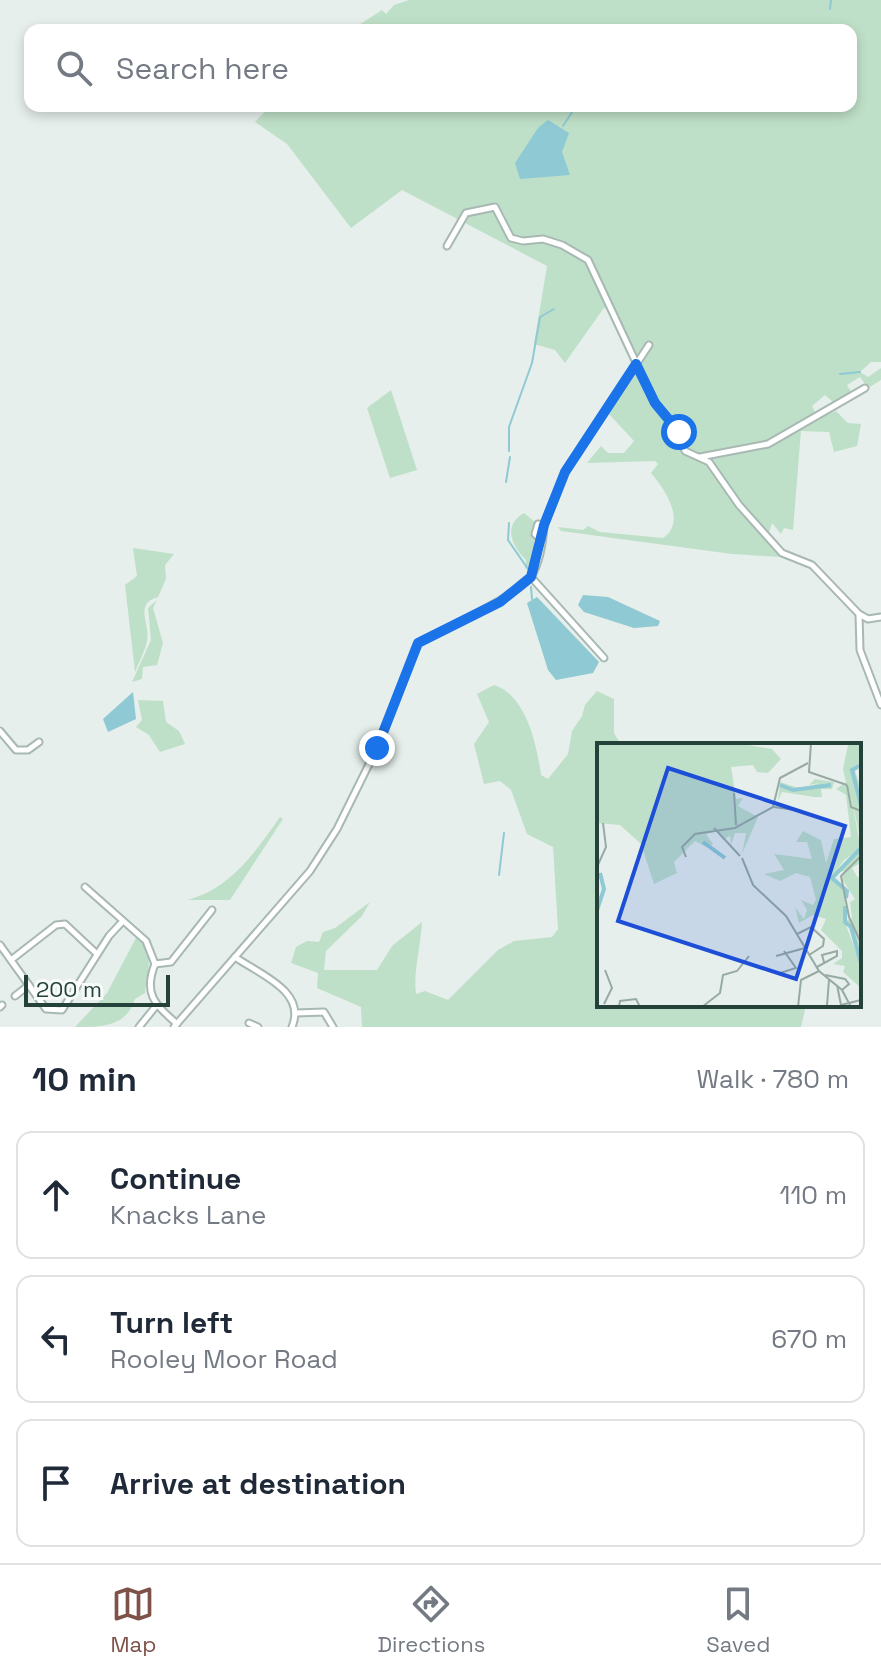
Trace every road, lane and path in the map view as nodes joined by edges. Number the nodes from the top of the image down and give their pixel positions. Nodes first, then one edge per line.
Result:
1 (447, 246) dead end
2 (649, 345) dead end
3 (636, 364) junction
4 (865, 388) dead end
5 (700, 458) junction
6 (531, 577) junction
7 (859, 614) junction
8 (881, 617) edge
9 (604, 658) dead end
10 (881, 705) edge
11 (0, 731) edge
12 (39, 742) dead end
13 (85, 887) dead end
14 (212, 910) dead end
15 (123, 921) junction
16 (0, 945) edge
17 (97, 954) junction
18 (235, 957) junction
19 (11, 960) junction
20 (155, 964) junction
21 (29, 985) junction
22 (15, 996) dead end
23 (156, 1006) junction
24 (295, 1013) junction
25 (249, 1023) dead end
26 (175, 1025) edge
27 (139, 1027) edge
28 (258, 1027) edge
29 (292, 1027) edge
30 (333, 1027) edge

1 - 3 street
2 - 3 street
3 - 5 street
3 - 6 street
4 - 5 street
5 - 7 street
6 - 9 street
6 - 18 street
7 - 8 street
7 - 10 street
11 - 12 street
13 - 15 street
14 - 20 street
15 - 17 street
15 - 20 street
16 - 19 street
17 - 19 street
17 - 21 street
18 - 24 street
18 - 26 street
19 - 21 street
20 - 23 street
21 - 22 street
23 - 26 street
23 - 27 street
24 - 29 street
24 - 30 street
25 - 28 street

